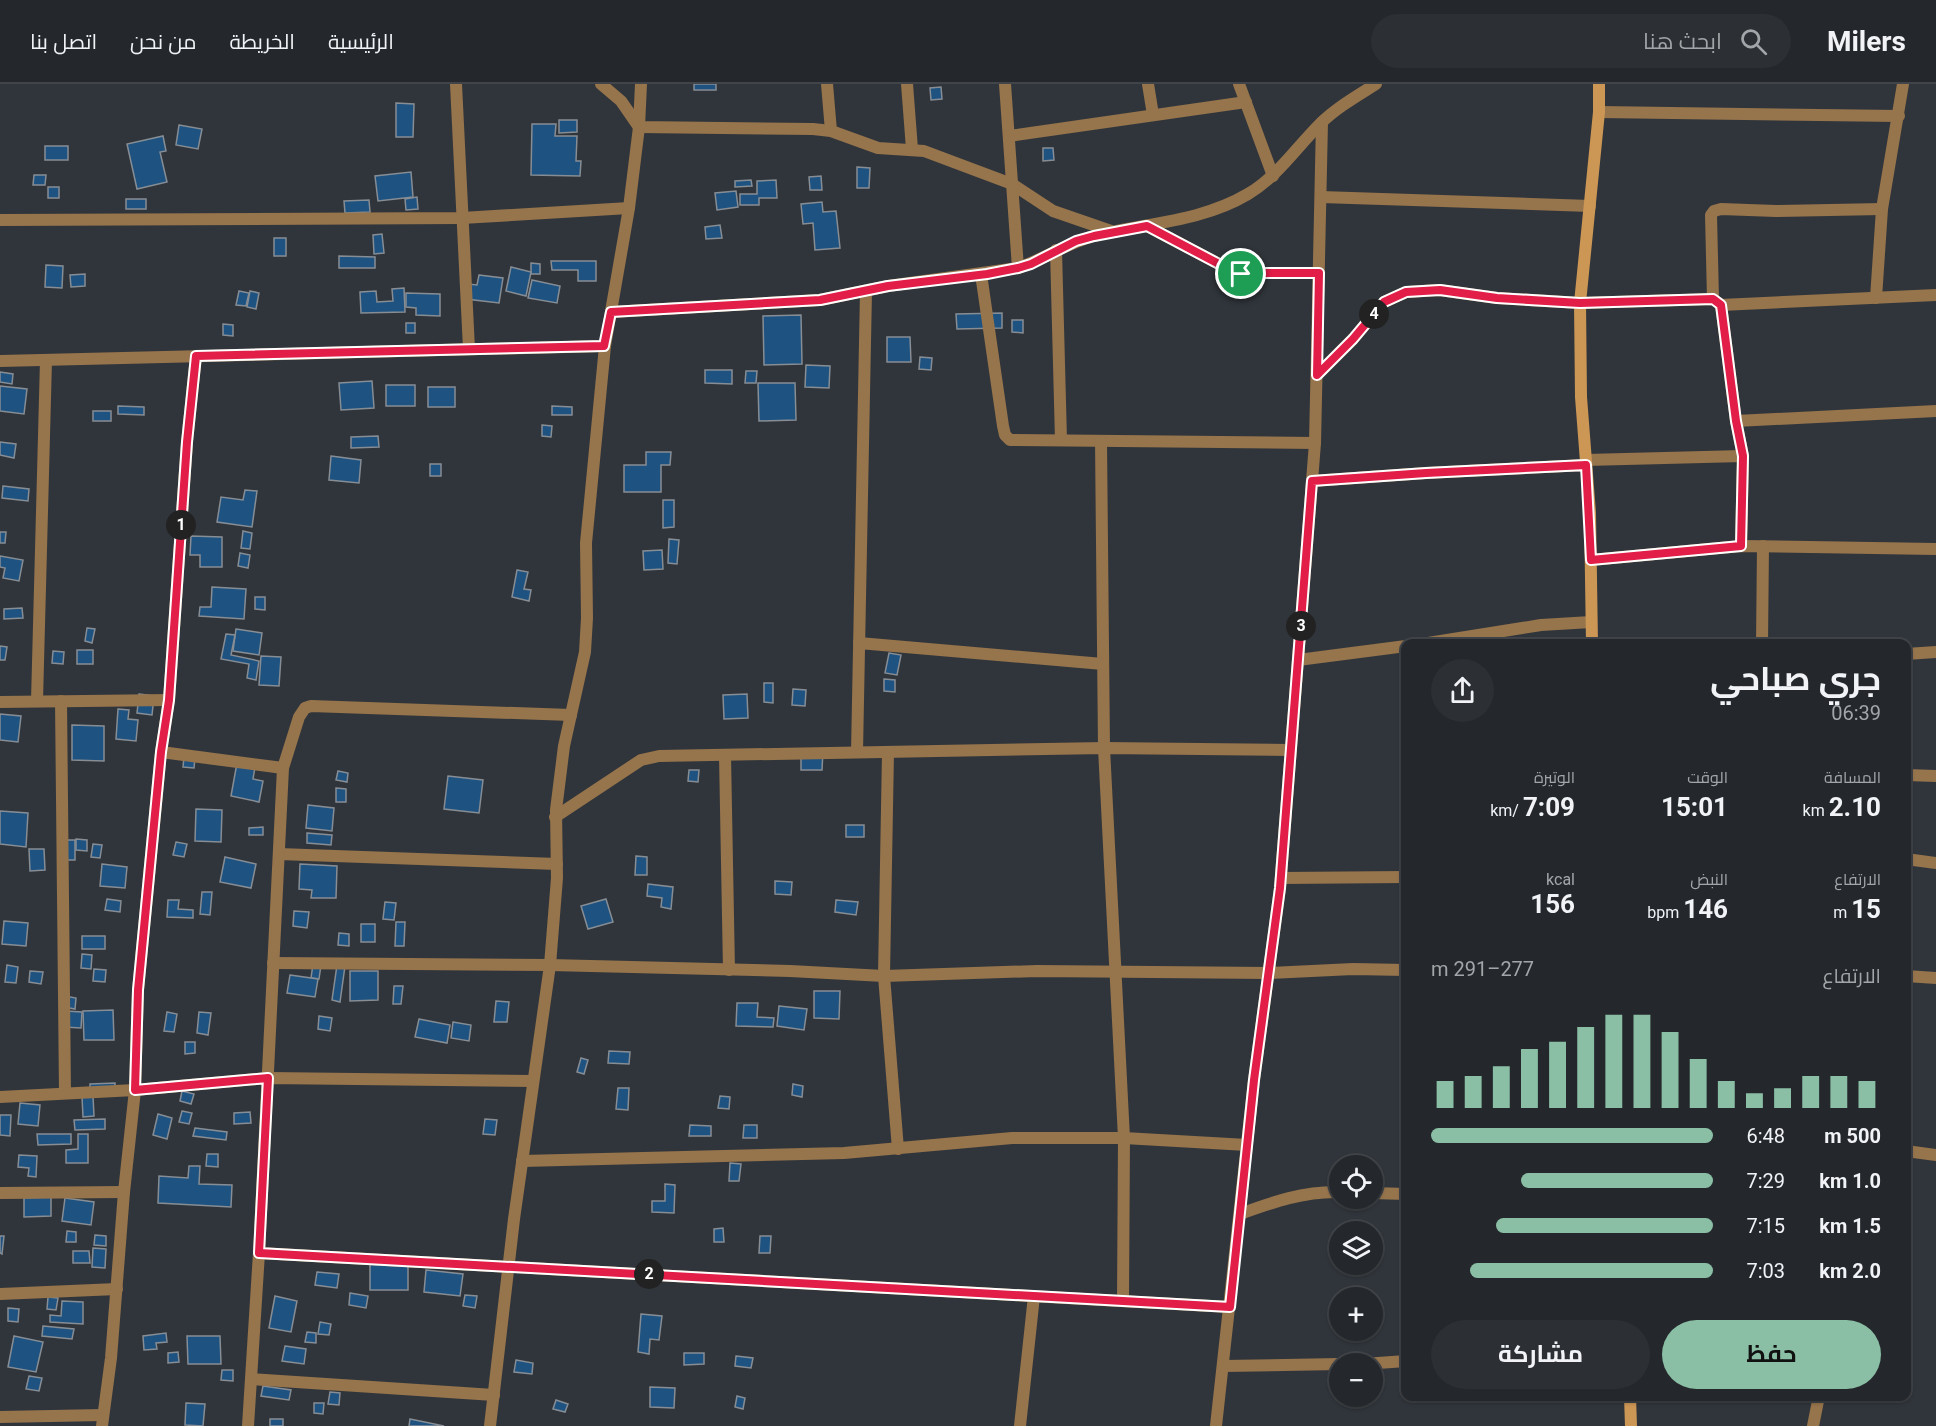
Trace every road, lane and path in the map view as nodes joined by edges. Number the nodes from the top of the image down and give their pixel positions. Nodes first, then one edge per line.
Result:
1 (456, 84) edge
2 (601, 84) edge
3 (641, 84) edge
4 (827, 84) edge
5 (907, 84) edge
6 (1005, 84) edge
7 (1148, 84) edge
8 (1239, 84) edge
9 (1376, 84) edge
10 (1599, 84) edge
11 (1903, 84) edge
12 (1246, 102) junction
13 (1599, 112) junction
14 (1154, 115) junction
15 (1899, 116) junction
16 (1322, 122) junction
17 (639, 127) junction
18 (831, 131) junction
19 (1009, 136) junction
20 (912, 149) junction
21 (1273, 176) junction
22 (1012, 184) junction
23 (1321, 197) junction
24 (1590, 206) junction
25 (628, 207) junction
26 (1882, 209) junction
27 (462, 218) junction
28 (0, 220) edge
29 (1147, 226) junction
30 (1113, 232) junction
31 (1056, 250) junction
32 (1018, 268) junction
33 (1319, 273) junction
34 (981, 274) junction
35 (866, 291) junction
36 (1936, 295) edge
37 (1876, 298) junction
38 (1717, 302) junction
39 (1580, 303) junction
40 (611, 312) junction
41 (604, 346) junction
42 (469, 349) junction
43 (196, 356) junction
44 (46, 360) junction
45 (0, 361) edge
46 (1317, 375) junction
47 (1936, 411) edge
48 (1736, 421) junction
49 (1061, 440) junction
50 (1101, 441) junction
51 (1315, 442) junction
52 (1743, 456) junction
53 (1586, 463) junction
54 (1312, 481) junction
55 (1741, 546) junction
56 (1763, 546) junction
57 (1936, 549) edge
58 (1591, 560) junction
59 (1592, 622) junction
60 (1453, 639) edge
61 (1592, 639) edge
62 (1762, 639) edge
63 (859, 643) junction
64 (1401, 647) edge
65 (1936, 652) edge
66 (1911, 654) edge
67 (1298, 660) junction
68 (1103, 664) junction
69 (169, 700) junction
70 (37, 701) junction
71 (61, 701) junction
72 (0, 702) edge
73 (571, 715) junction
74 (1104, 748) junction
75 (1291, 750) junction
76 (161, 752) junction
77 (857, 752) junction
78 (888, 752) junction
79 (725, 755) junction
80 (283, 768) junction
81 (1911, 775) edge
82 (1936, 776) edge
83 (555, 817) junction
84 (279, 854) junction
85 (1911, 860) edge
86 (1936, 862) edge
87 (557, 864) junction
88 (1401, 877) edge
89 (1281, 878) junction
90 (273, 963) junction
91 (550, 965) junction
92 (729, 969) junction
93 (1401, 970) edge
94 (1117, 972) junction
95 (1269, 973) junction
96 (884, 976) junction
97 (1911, 976) edge
98 (1936, 978) edge
99 (268, 1078) junction
100 (533, 1081) junction
101 (135, 1090) junction
102 (65, 1094) junction
103 (0, 1097) edge
104 (1124, 1138) junction
105 (1247, 1145) junction
106 (898, 1149) junction
107 (1911, 1152) edge
108 (1936, 1155) edge
109 (522, 1161) junction
110 (1329, 1191) edge
111 (124, 1192) junction
112 (0, 1193) edge
113 (1383, 1193) edge
114 (1401, 1194) edge
115 (1240, 1214) junction
116 (259, 1253) junction
117 (509, 1266) junction
118 (117, 1289) junction
119 (0, 1294) edge
120 (1034, 1296) junction
121 (1123, 1301) junction
122 (1230, 1307) junction
123 (1401, 1361) edge
124 (1383, 1363) edge
125 (1329, 1364) edge
126 (1223, 1366) junction
127 (251, 1379) junction
128 (494, 1395) junction
129 (1630, 1401) edge
130 (1818, 1401) edge
131 (0, 1417) edge
132 (102, 1420) edge
133 (26, 1421) edge
134 (248, 1426) edge
135 (490, 1426) edge
136 (1020, 1426) edge
137 (1216, 1426) edge
138 (1631, 1426) edge
139 (1813, 1426) edge

1 - 27 street
2 - 17 street
3 - 17 street
4 - 18 street
5 - 20 street
6 - 19 street
7 - 14 street
8 - 12 street
9 - 16 street
10 - 13 street
11 - 15 street
12 - 14 street
12 - 21 street
13 - 15 street
13 - 24 street
14 - 19 street
15 - 26 street
16 - 21 street
16 - 23 street
17 - 18 street
17 - 25 street
18 - 20 street
19 - 22 street
20 - 22 street
21 - 29 street
22 - 30 street
22 - 32 street
23 - 24 street
23 - 33 street
24 - 39 street
25 - 27 street
25 - 40 street
26 - 37 street
26 - 38 street
27 - 28 street
27 - 42 street
29 - 30 street
29 - 33 street
30 - 31 street
31 - 32 street
31 - 49 street
32 - 34 street
33 - 46 street
34 - 35 street
34 - 49 street
35 - 40 street
35 - 63 street
36 - 37 street
37 - 38 street
38 - 39 street
38 - 48 street
39 - 46 street
39 - 53 street
40 - 41 street
41 - 42 street
41 - 73 street
42 - 43 street
43 - 44 street
43 - 69 street
44 - 45 street
44 - 70 street
46 - 51 street
47 - 48 street
48 - 52 street
49 - 50 street
50 - 51 street
50 - 68 street
51 - 54 street
52 - 53 street
52 - 55 street
53 - 54 street
53 - 58 street
54 - 67 street
55 - 56 street
55 - 58 street
56 - 57 street
56 - 62 street
58 - 59 street
59 - 60 street
59 - 61 street
63 - 68 street
63 - 77 street
64 - 67 street
65 - 66 street
67 - 75 street
68 - 74 street
69 - 71 street
69 - 76 street
70 - 71 street
70 - 72 street
71 - 102 street
73 - 80 street
73 - 83 street
74 - 75 street
74 - 78 street
74 - 94 street
75 - 89 street
76 - 80 street
76 - 101 street
77 - 78 street
77 - 79 street
78 - 96 street
79 - 83 street
79 - 92 street
80 - 84 street
81 - 82 street
83 - 87 street
84 - 87 street
84 - 90 street
85 - 86 street
87 - 91 street
88 - 89 street
89 - 95 street
90 - 91 street
90 - 99 street
91 - 92 street
91 - 100 street
92 - 96 street
93 - 95 street
94 - 95 street
94 - 96 street
94 - 104 street
95 - 105 street
96 - 106 street
97 - 98 street
99 - 100 street
99 - 101 street
99 - 116 street
100 - 109 street
101 - 102 street
101 - 111 street
102 - 103 street
104 - 105 street
104 - 106 street
104 - 121 street
105 - 115 street
106 - 109 street
107 - 108 street
109 - 117 street
110 - 115 street
111 - 112 street
111 - 118 street
113 - 114 street
115 - 122 street
116 - 117 street
116 - 127 street
117 - 120 street
117 - 128 street
118 - 119 street
118 - 132 street
120 - 121 street
120 - 136 street
121 - 122 street
122 - 126 street
123 - 124 street
125 - 126 street
126 - 137 street
127 - 128 street
127 - 134 street
128 - 135 street
129 - 138 street
130 - 139 street
131 - 133 street
132 - 133 street

